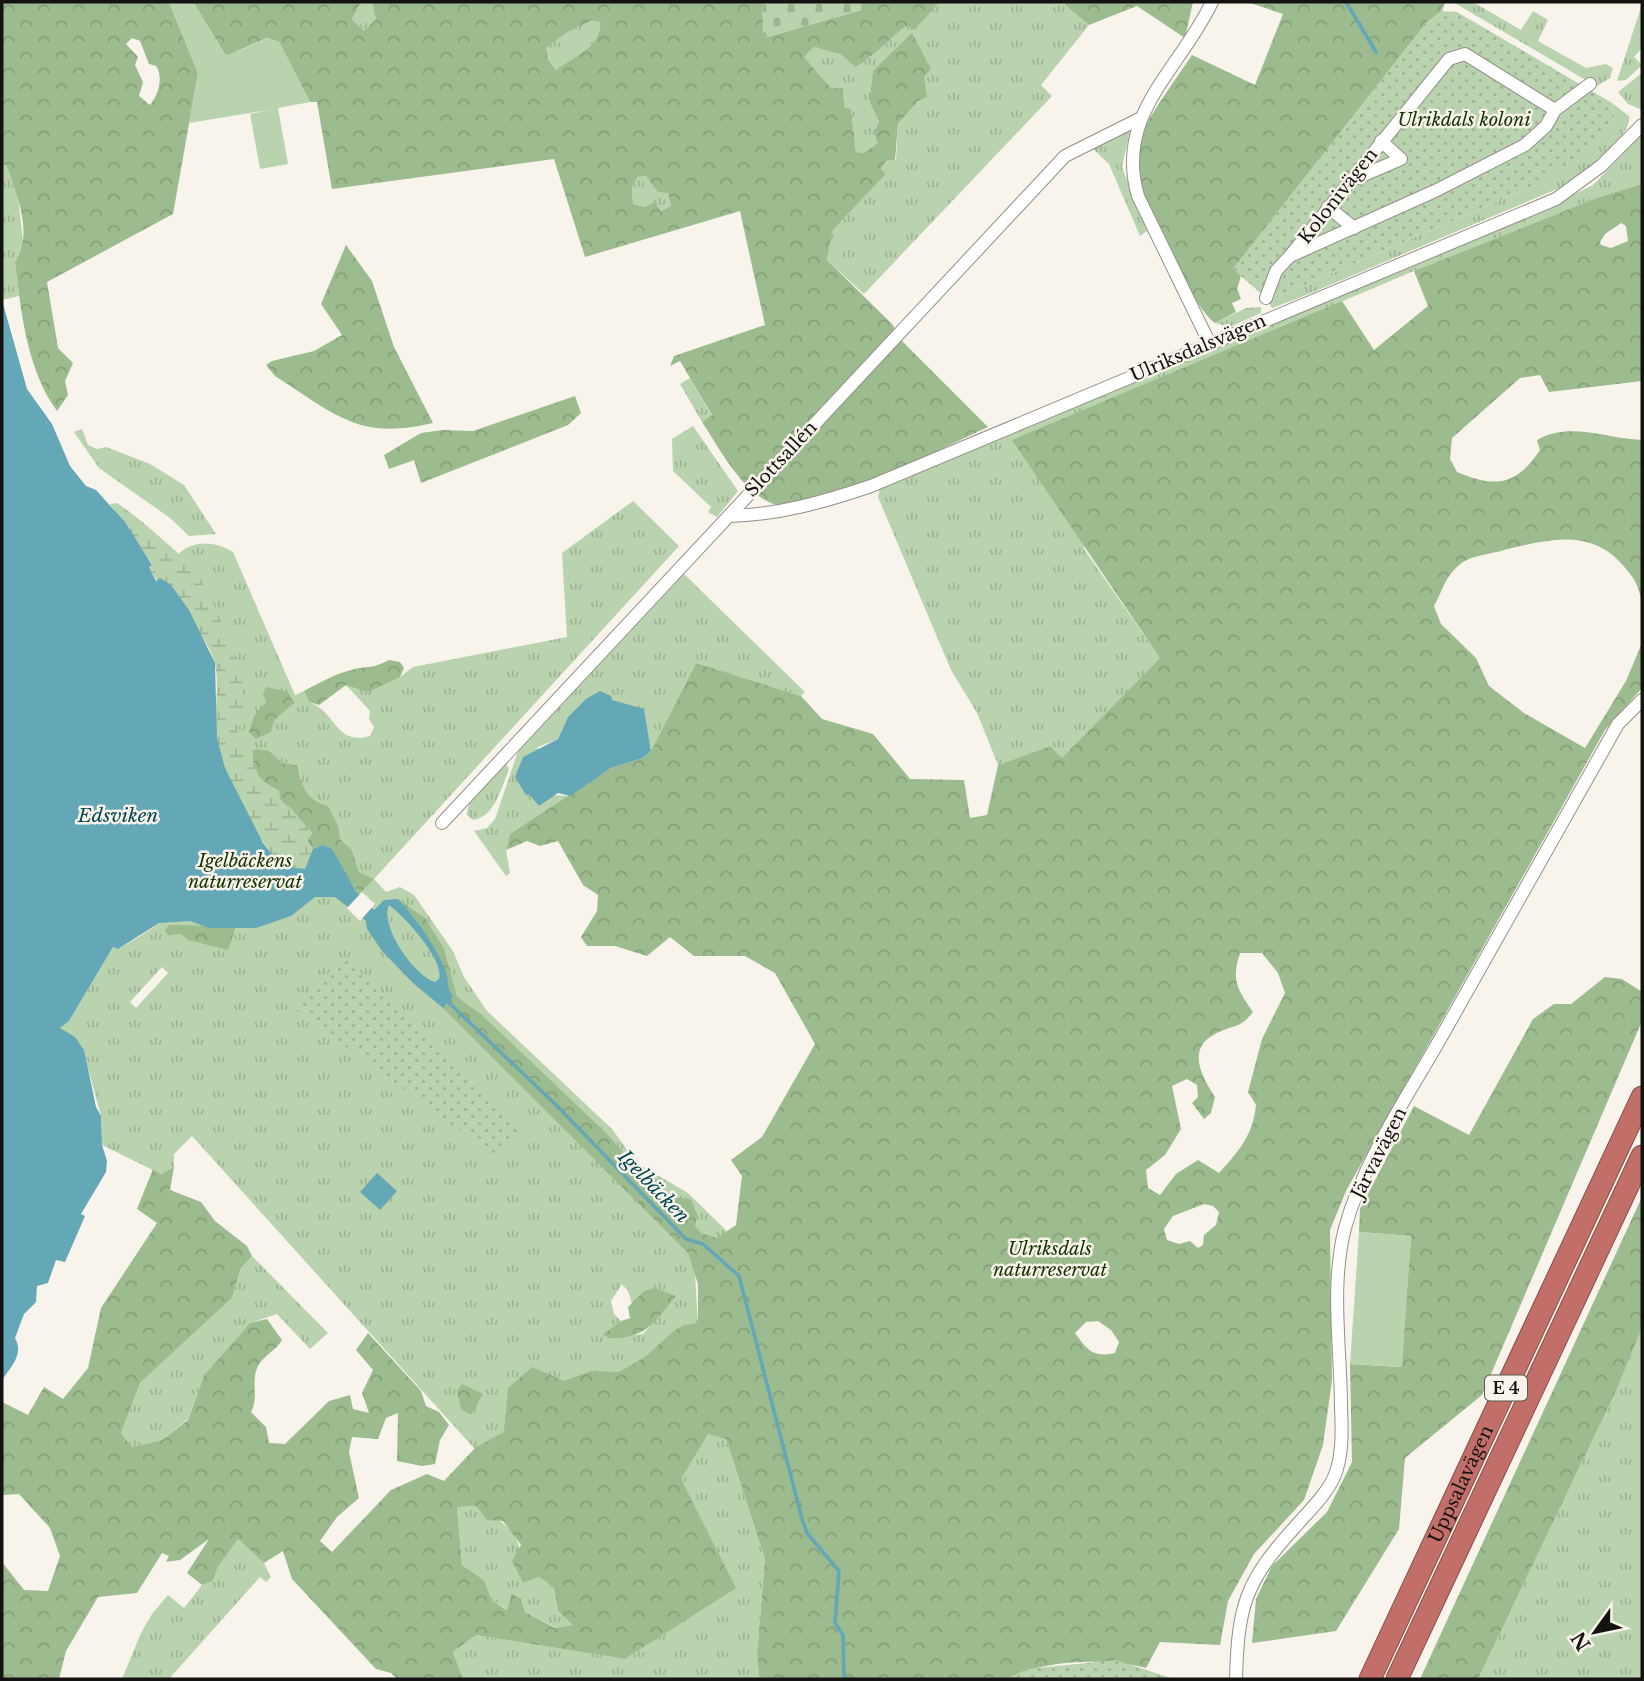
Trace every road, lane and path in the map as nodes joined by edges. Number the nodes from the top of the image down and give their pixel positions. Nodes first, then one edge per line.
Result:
1 (1212, 2) edge
2 (1590, 85) dead end
3 (1555, 110) junction
4 (1139, 119) junction
5 (1642, 125) edge
6 (1381, 141) junction
7 (1350, 181) junction
8 (1328, 207) junction
9 (1354, 228) junction
10 (1290, 256) junction
11 (1266, 298) dead end
12 (1210, 344) junction
13 (729, 516) junction
14 (1642, 700) edge
15 (442, 823) dead end
16 (1642, 1097) edge
17 (1642, 1156) edge
18 (1236, 1679) edge
19 (1370, 1679) edge
20 (1397, 1679) edge

1 - 4 street
2 - 3 street, Kolonivägen
3 - 6 street, Kolonivägen
3 - 9 street, Kolonivägen
4 - 12 street
4 - 13 street, Slottsallén
5 - 12 street, Ulriksdalsvägen
6 - 7 street, Kolonivägen
6 - 7 street
7 - 8 street, Kolonivägen
8 - 9 street
8 - 10 street, Kolonivägen
9 - 10 street, Kolonivägen
10 - 11 street
12 - 13 street, Ulriksdalsvägen
13 - 15 street, Slottsallén
14 - 18 street, Järvavägen
16 - 19 highway, Uppsalavägen / E 4
17 - 20 highway, Uppsalavägen / E 4

